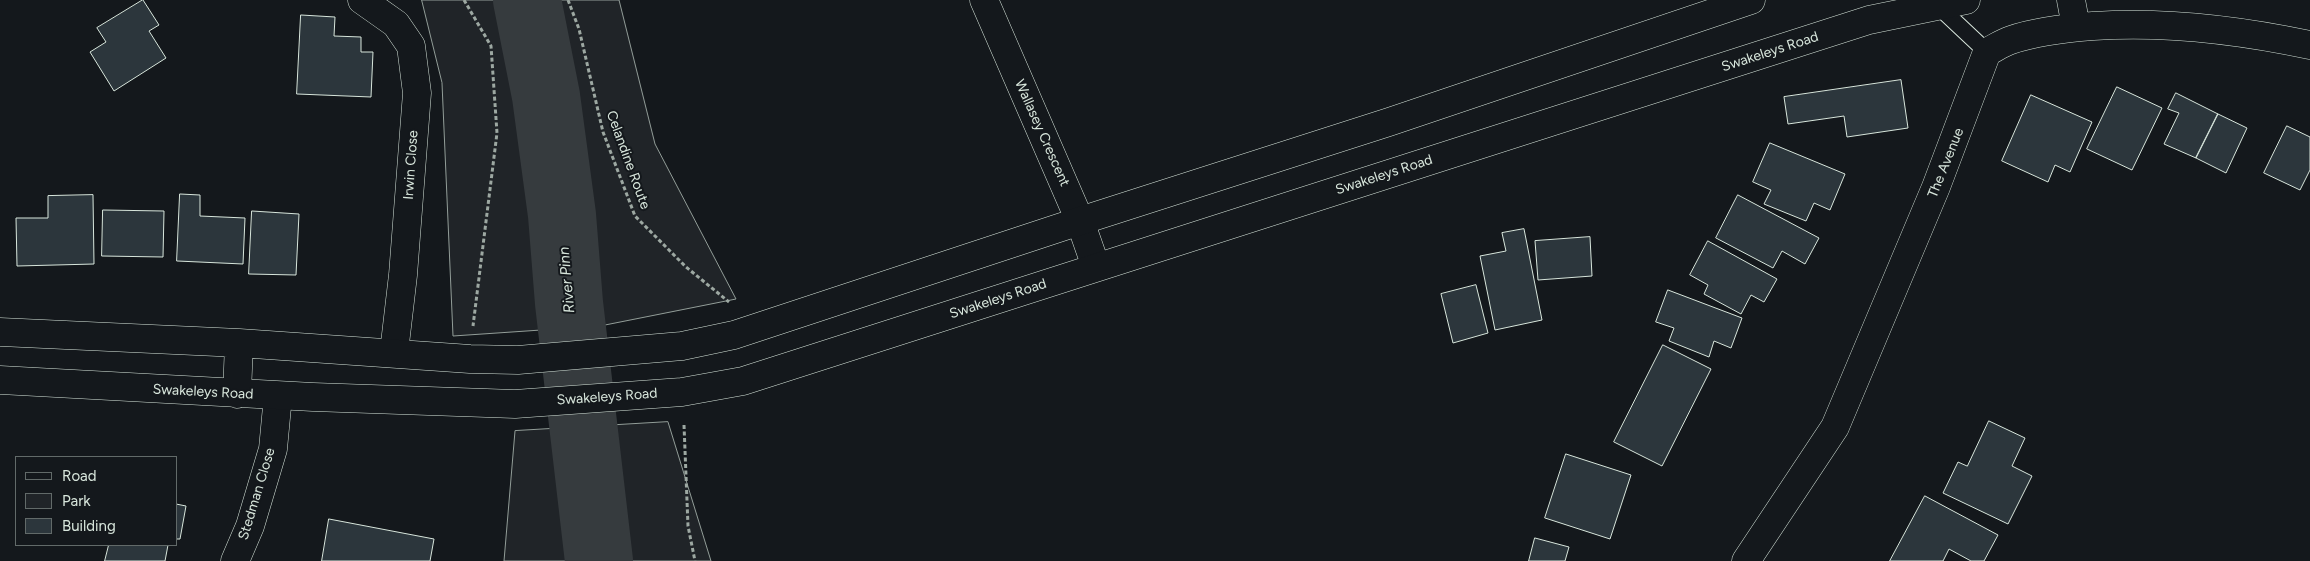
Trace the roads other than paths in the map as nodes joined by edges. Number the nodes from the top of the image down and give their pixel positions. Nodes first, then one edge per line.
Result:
1 (362, 0) edge
2 (984, 0) edge
3 (1751, 0) edge
4 (1966, 0) edge
5 (2071, 0) edge
6 (1937, 5) junction
7 (2076, 27) junction
8 (2310, 45) edge
9 (1987, 52) junction
10 (1080, 221) junction
11 (1096, 267) junction
12 (0, 332) edge
13 (239, 343) junction
14 (394, 352) junction
15 (0, 380) edge
16 (236, 394) junction
17 (278, 396) junction
18 (235, 561) edge
19 (1746, 561) edge

1 - 14 main road, Irwin Close
2 - 10 main road, Wallasey Crescent
3 - 10 main road
4 - 6 main road, Swakeleys Road
5 - 7 main road
6 - 9 lane
6 - 11 main road, Swakeleys Road
7 - 8 main road
7 - 9 main road
9 - 19 main road, The Avenue
10 - 11 main road, Wallasey Crescent
10 - 14 main road
11 - 17 main road, Swakeleys Road
12 - 13 main road
13 - 14 main road
13 - 16 main road
15 - 16 main road, Swakeleys Road
16 - 17 main road, Swakeleys Road
17 - 18 main road, Stedman Close

